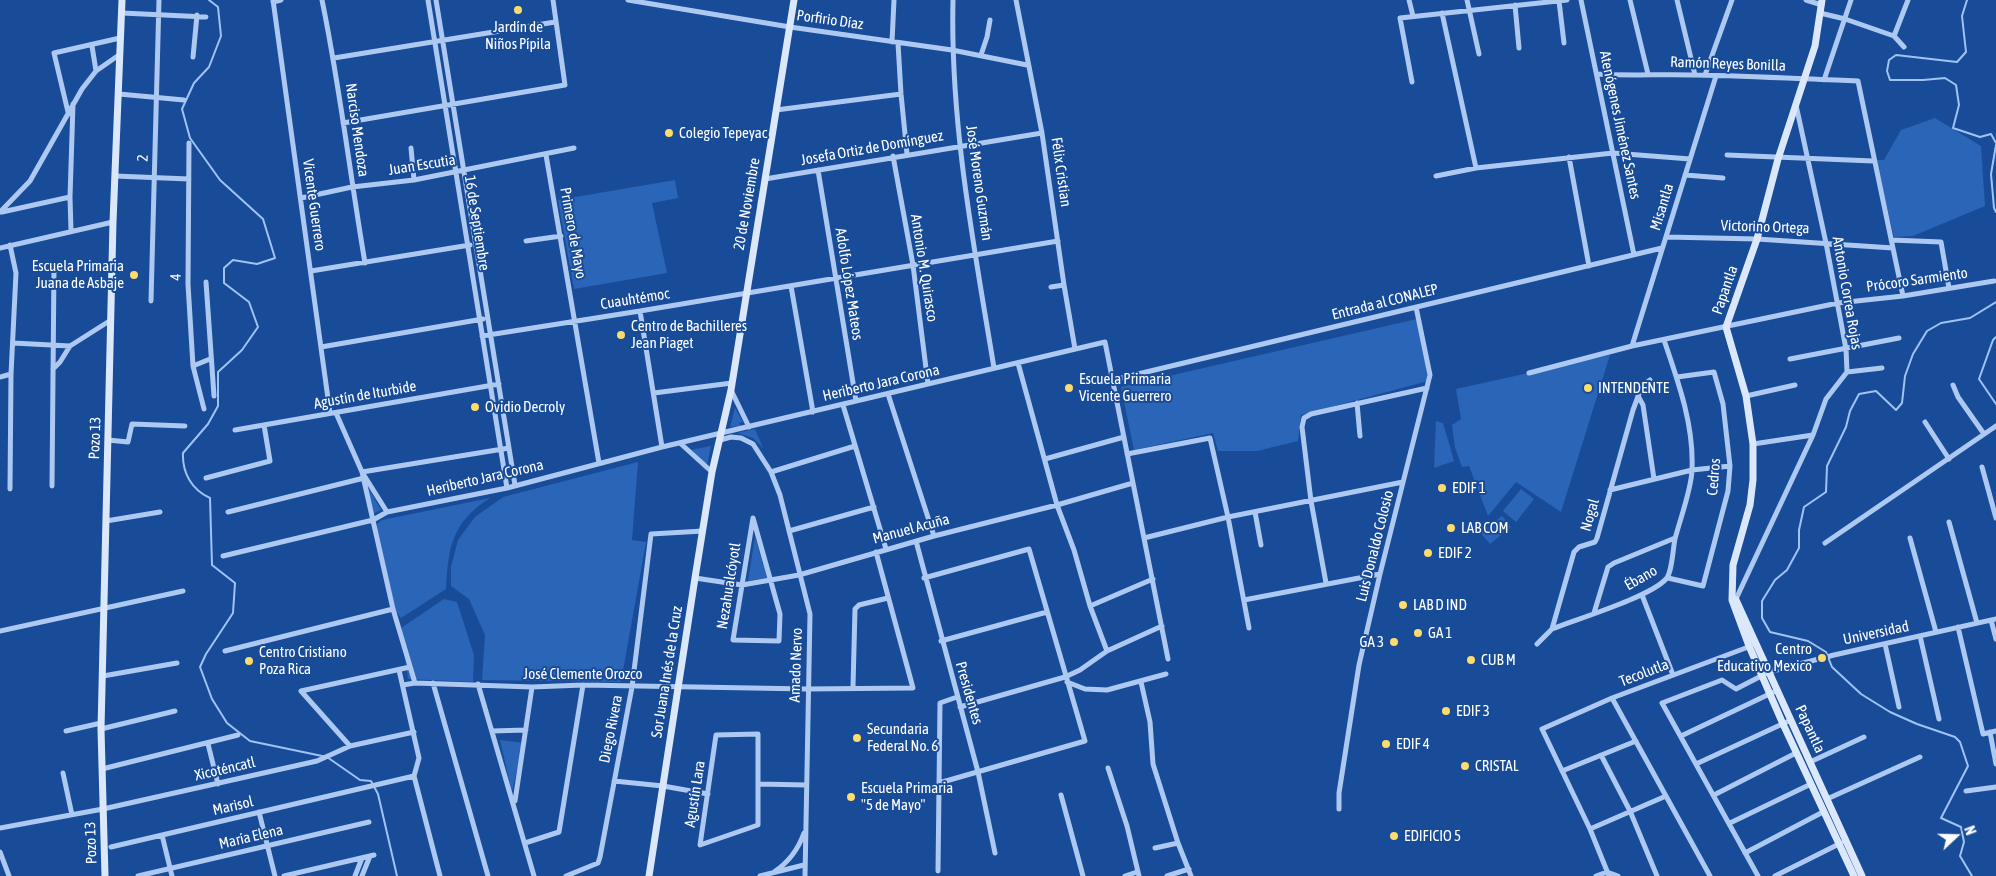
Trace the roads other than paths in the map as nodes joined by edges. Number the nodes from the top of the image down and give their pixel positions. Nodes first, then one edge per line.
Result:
1 (122, 0) edge
2 (159, 0) edge
3 (281, 0) edge
4 (322, 0) edge
5 (428, 0) edge
6 (436, 0) edge
7 (553, 0) edge
8 (628, 0) edge
9 (667, 0) edge
10 (794, 0) edge
11 (894, 0) edge
12 (953, 0) edge
13 (1016, 0) edge
14 (1409, 0) edge
15 (1467, 0) edge
16 (1567, 0) edge
17 (1581, 0) edge
18 (1630, 0) edge
19 (1677, 0) edge
20 (1732, 0) edge
21 (1806, 0) edge
22 (1851, 0) edge
23 (1908, 0) edge
24 (273, 1) edge
25 (1559, 1) edge
26 (1537, 2) edge
27 (1822, 3) edge
28 (1515, 6) junction
29 (666, 7) junction
30 (1470, 10) junction
31 (122, 13) junction
32 (1442, 13) junction
33 (1820, 13) junction
34 (160, 15) junction
35 (196, 15) junction
36 (1413, 16) junction
37 (206, 17) dead end
38 (1845, 19) junction
39 (990, 20) dead end
40 (556, 22) junction
41 (790, 27) junction
42 (1894, 36) junction
43 (120, 38) junction
44 (444, 40) junction
45 (435, 41) junction
46 (895, 43) junction
47 (1564, 44) dead end
48 (92, 46) junction
49 (1904, 47) dead end
50 (1519, 48) dead end
51 (952, 50) junction
52 (1479, 54) dead end
53 (119, 55) junction
54 (981, 55) junction
55 (193, 57) dead end
56 (334, 58) junction
57 (1027, 65) junction
58 (96, 71) junction
59 (1597, 74) junction
60 (1648, 74) junction
61 (1695, 75) junction
62 (1705, 75) junction
63 (1716, 76) junction
64 (1803, 79) junction
65 (1824, 80) junction
66 (1412, 82) dead end
67 (119, 94) junction
68 (901, 94) junction
69 (157, 97) junction
70 (184, 100) dead end
71 (74, 102) junction
72 (453, 104) junction
73 (1796, 104) junction
74 (445, 106) junction
75 (776, 110) junction
76 (68, 112) junction
77 (343, 123) junction
78 (1042, 133) junction
79 (189, 143) dead end
80 (960, 146) junction
81 (411, 148) dead end
82 (574, 148) dead end
83 (1613, 153) junction
84 (907, 154) junction
85 (546, 155) junction
86 (1727, 155) dead end
87 (893, 156) junction
88 (1569, 157) junction
89 (1690, 159) junction
90 (1778, 159) junction
91 (1808, 160) junction
92 (1873, 162) junction
93 (1476, 168) junction
94 (818, 170) junction
95 (464, 171) junction
96 (456, 172) junction
97 (1685, 175) junction
98 (115, 176) junction
99 (1436, 176) dead end
100 (1723, 178) dead end
101 (155, 179) junction
102 (189, 179) junction
103 (765, 179) junction
104 (414, 180) junction
105 (352, 187) junction
106 (70, 197) junction
107 (301, 198) junction
108 (0, 212) edge
109 (113, 222) junction
110 (71, 231) junction
111 (561, 236) junction
112 (1666, 237) junction
113 (1757, 239) junction
114 (1058, 240) junction
115 (1891, 240) junction
116 (526, 241) dead end
117 (1826, 242) junction
118 (476, 244) junction
119 (10, 245) junction
120 (468, 246) junction
121 (0, 248) edge
122 (1662, 248) junction
123 (1893, 248) junction
124 (976, 254) junction
125 (1634, 255) junction
126 (365, 263) junction
127 (913, 265) junction
128 (1589, 266) junction
129 (54, 267) dead end
130 (311, 271) junction
131 (835, 278) junction
132 (1994, 281) dead end
133 (206, 282) dead end
134 (1064, 285) junction
135 (791, 286) junction
136 (1050, 287) dead end
137 (1950, 288) junction
138 (746, 293) junction
139 (1903, 296) junction
140 (151, 301) dead end
141 (1838, 303) junction
142 (1416, 307) junction
143 (640, 311) junction
144 (488, 318) junction
145 (111, 320) junction
146 (480, 320) junction
147 (576, 321) junction
148 (1726, 327) junction
149 (491, 335) junction
150 (482, 336) junction
151 (1899, 338) dead end
152 (1664, 340) junction
153 (13, 343) junction
154 (54, 345) junction
155 (70, 346) junction
156 (1632, 346) junction
157 (321, 347) junction
158 (1076, 349) junction
159 (1846, 349) junction
160 (210, 359) junction
161 (1790, 359) dead end
162 (1018, 363) junction
163 (193, 366) junction
164 (994, 368) junction
165 (1882, 368) dead end
166 (52, 369) junction
167 (1847, 372) junction
168 (1529, 373) dead end
169 (11, 374) junction
170 (0, 377) edge
171 (1677, 377) junction
172 (1113, 380) junction
173 (1650, 380) dead end
174 (499, 384) junction
175 (928, 384) junction
176 (490, 385) junction
177 (1795, 385) dead end
178 (1953, 385) dead end
179 (731, 386) junction
180 (1427, 388) junction
181 (654, 393) junction
182 (888, 394) junction
183 (214, 396) dead end
184 (1638, 396) junction
185 (1746, 396) junction
186 (856, 401) junction
187 (1357, 403) junction
188 (843, 404) junction
189 (204, 409) dead end
190 (813, 412) junction
191 (333, 413) junction
192 (1925, 422) dead end
193 (264, 425) junction
194 (185, 426) dead end
195 (1996, 426) edge
196 (749, 427) junction
197 (235, 430) dead end
198 (1984, 434) junction
199 (1813, 435) junction
200 (1360, 436) dead end
201 (720, 437) junction
202 (1124, 437) junction
203 (108, 440) junction
204 (680, 443) junction
205 (1753, 444) junction
206 (855, 446) junction
207 (662, 447) junction
208 (509, 448) junction
209 (501, 449) junction
210 (1127, 454) junction
211 (1045, 459) junction
212 (1949, 459) junction
213 (599, 463) junction
214 (1730, 466) junction
215 (1982, 466) dead end
216 (1692, 470) junction
217 (362, 472) junction
218 (712, 472) junction
219 (771, 472) junction
220 (206, 478) dead end
221 (364, 478) junction
222 (1654, 479) junction
223 (1404, 482) junction
224 (1133, 483) junction
225 (515, 485) junction
226 (52, 486) dead end
227 (507, 488) junction
228 (10, 489) dead end
229 (1610, 490) junction
230 (1311, 500) junction
231 (1057, 505) junction
232 (874, 507) junction
233 (160, 512) dead end
234 (228, 512) dead end
235 (387, 512) junction
236 (1255, 512) junction
237 (1228, 517) junction
238 (1996, 518) edge
239 (373, 520) junction
240 (106, 521) junction
241 (1948, 522) dead end
242 (703, 531) junction
243 (789, 531) junction
244 (934, 536) junction
245 (1144, 538) junction
246 (1676, 538) junction
247 (1910, 538) dead end
248 (916, 541) junction
249 (1825, 543) dead end
250 (1262, 546) dead end
251 (886, 549) junction
252 (876, 552) junction
253 (223, 556) dead end
254 (1380, 574) junction
255 (799, 575) junction
256 (1731, 576) junction
257 (695, 578) junction
258 (924, 578) junction
259 (1668, 578) junction
260 (771, 580) junction
261 (1153, 580) junction
262 (1326, 583) junction
263 (1743, 584) junction
264 (742, 585) junction
265 (183, 591) dead end
266 (1642, 595) junction
267 (888, 598) junction
268 (1733, 598) junction
269 (1244, 600) junction
270 (1090, 606) junction
271 (105, 607) junction
272 (393, 609) junction
273 (1047, 612) junction
274 (1594, 613) junction
275 (1994, 620) edge
276 (1977, 623) junction
277 (1162, 626) junction
278 (1958, 627) junction
279 (1249, 628) dead end
280 (1552, 629) junction
281 (0, 631) edge
282 (1936, 632) junction
283 (1920, 636) junction
284 (1996, 639) edge
285 (941, 641) junction
286 (1537, 644) dead end
287 (1885, 644) junction
288 (1753, 645) junction
289 (225, 651) dead end
290 (1108, 651) junction
291 (1168, 659) dead end
292 (177, 663) dead end
293 (410, 667) junction
294 (400, 670) junction
295 (1166, 674) dead end
296 (1766, 674) junction
297 (1673, 675) junction
298 (103, 676) junction
299 (1066, 679) junction
300 (1141, 682) junction
301 (415, 683) junction
302 (432, 683) junction
303 (478, 684) junction
304 (403, 685) junction
305 (583, 685) junction
306 (532, 687) junction
307 (632, 687) junction
308 (678, 687) junction
309 (853, 687) junction
310 (807, 689) junction
311 (1774, 692) junction
312 (957, 697) junction
313 (1612, 698) junction
314 (1899, 706) dead end
315 (960, 707) junction
316 (175, 711) dead end
317 (1939, 719) dead end
318 (1791, 720) junction
319 (1783, 724) junction
320 (101, 726) junction
321 (526, 730) junction
322 (66, 731) dead end
323 (492, 731) junction
324 (1993, 731) edge
325 (414, 732) junction
326 (238, 735) dead end
327 (1681, 736) junction
328 (1864, 737) dead end
329 (1636, 741) junction
330 (208, 744) junction
331 (350, 746) junction
332 (1796, 753) junction
333 (1602, 755) junction
334 (1920, 757) dead end
335 (1810, 762) junction
336 (1696, 764) junction
337 (1996, 764) edge
338 (1108, 768) dead end
339 (102, 769) junction
340 (1562, 771) junction
341 (978, 772) junction
342 (63, 773) dead end
343 (414, 776) junction
344 (614, 781) junction
345 (939, 783) junction
346 (218, 784) junction
347 (759, 784) junction
348 (1811, 784) junction
349 (806, 785) junction
350 (663, 786) junction
351 (1996, 787) edge
352 (1966, 791) dead end
353 (708, 794) junction
354 (1061, 795) dead end
355 (1714, 795) junction
356 (1666, 796) junction
357 (1826, 799) junction
358 (514, 804) junction
359 (103, 809) junction
360 (1338, 809) dead end
361 (1630, 811) junction
362 (259, 812) junction
363 (1824, 812) junction
364 (72, 815) junction
365 (369, 822) dead end
366 (1730, 823) junction
367 (0, 828) edge
368 (805, 828) junction
369 (1590, 829) junction
370 (162, 835) junction
371 (1846, 841) junction
372 (525, 843) junction
373 (1178, 843) junction
374 (1838, 844) junction
375 (268, 846) junction
376 (111, 847) dead end
377 (1156, 848) dead end
378 (0, 852) edge
379 (995, 853) dead end
380 (1745, 853) junction
381 (362, 858) junction
382 (804, 864) junction
383 (321, 868) junction
384 (170, 869) junction
385 (1189, 869) junction
386 (938, 871) dead end
387 (774, 872) junction
388 (1138, 874) edge
389 (1608, 874) edge
390 (9, 876) edge
391 (105, 876) edge
392 (138, 876) edge
393 (172, 876) edge
394 (275, 876) edge
395 (284, 876) edge
396 (318, 876) edge
397 (355, 876) edge
398 (362, 876) edge
399 (440, 876) edge
400 (488, 876) edge
401 (534, 876) edge
402 (566, 876) edge
403 (649, 876) edge
404 (760, 876) edge
405 (805, 876) edge
406 (1083, 876) edge
407 (1125, 876) edge
408 (1167, 876) edge
409 (1191, 876) edge
410 (1596, 876) edge
411 (1618, 876) edge
412 (1657, 876) edge
413 (1710, 876) edge
414 (1758, 876) edge
415 (1775, 876) edge
416 (1853, 876) edge
417 (1862, 876) edge

1 - 31 main road, Pozo 13
2 - 34 street, 2
3 - 24 street
4 - 56 street, Narciso Mendoza
5 - 45 street, 16 de Septiembre
6 - 44 street, 16 de Septiembre
7 - 40 street
8 - 29 street, Porfirio Díaz
9 - 29 street
10 - 41 main road, 20 de Noviembre
11 - 46 street
12 - 51 street, José Moreno Guzmán
13 - 57 street, Félix Cristian
14 - 36 street
15 - 30 street
16 - 25 street
17 - 59 street, Atenógenes Jiménez Santes
18 - 60 street
19 - 61 street
20 - 62 street
21 - 27 street
22 - 38 street
23 - 42 street
24 - 107 street, Vicente Guerrero
25 - 26 street
25 - 47 street
26 - 28 street
27 - 33 main road, Papantla
28 - 30 street
28 - 50 street
29 - 41 street, Porfirio Díaz
30 - 32 street
30 - 52 street
31 - 34 street
31 - 43 main road, Pozo 13
32 - 36 street
32 - 93 street
33 - 38 street
33 - 64 main road, Papantla
34 - 35 street
34 - 69 street, 2
35 - 37 street
35 - 55 street
36 - 66 street
38 - 42 street
38 - 65 street
39 - 54 street
40 - 44 street
40 - 72 street
41 - 46 street, Porfirio Díaz
41 - 75 main road, 20 de Noviembre
42 - 49 street
43 - 48 street
43 - 53 main road, Pozo 13
44 - 45 street
44 - 72 street, 16 de Septiembre
45 - 56 street
45 - 74 street, 16 de Septiembre
46 - 51 street, Porfirio Díaz
46 - 68 street
48 - 58 street
48 - 76 street
51 - 54 street, Porfirio Díaz
51 - 80 street, José Moreno Guzmán
53 - 58 street
53 - 67 main road, Pozo 13
54 - 57 street, Porfirio Díaz
56 - 77 street, Narciso Mendoza
57 - 78 street, Félix Cristian
58 - 71 street
59 - 60 street, Ramón Reyes Bonilla
59 - 83 street, Atenógenes Jiménez Santes
60 - 61 street, Ramón Reyes Bonilla
61 - 62 street, Ramón Reyes Bonilla
62 - 63 street, Ramón Reyes Bonilla
63 - 64 street, Ramón Reyes Bonilla
63 - 89 street, Misantla
64 - 65 street, Ramón Reyes Bonilla
64 - 73 main road, Papantla
65 - 92 street, Ramón Reyes Bonilla
67 - 69 street
67 - 98 main road, Pozo 13
68 - 75 street
68 - 84 street
69 - 70 street
69 - 101 street, 2
71 - 76 street
71 - 106 street
72 - 74 street
72 - 95 street, 16 de Septiembre
73 - 90 main road, Papantla
73 - 91 street, Antonio Correa Rojas
74 - 77 street
74 - 96 street, 16 de Septiembre
75 - 103 main road, 20 de Noviembre
76 - 108 street
77 - 105 street, Narciso Mendoza
78 - 80 street, Josefa Ortiz de Domínguez
78 - 114 street, Félix Cristian
79 - 102 street, 4
80 - 84 street, Josefa Ortiz de Domínguez
80 - 124 street, José Moreno Guzmán
81 - 104 street
82 - 85 street, Juan Escutia
83 - 88 street
83 - 89 street
83 - 125 street, Atenógenes Jiménez Santes
84 - 87 street, Josefa Ortiz de Domínguez
85 - 95 street, Juan Escutia
85 - 111 street, Primero de Mayo
86 - 90 street
87 - 94 street, Josefa Ortiz de Domínguez
87 - 127 street, Antonio M. Quirasco
88 - 93 street
88 - 128 street
89 - 97 street, Misantla
90 - 91 street
90 - 113 main road, Papantla
91 - 92 street
91 - 117 street, Antonio Correa Rojas
92 - 115 street
93 - 99 street
94 - 103 street, Josefa Ortiz de Domínguez
94 - 131 street, Adolfo López Mateos
95 - 96 street, Juan Escutia
95 - 118 street, 16 de Septiembre
96 - 104 street, Juan Escutia
96 - 120 street, 16 de Septiembre
97 - 100 street
97 - 112 street, Misantla
98 - 101 street
98 - 109 main road, Pozo 13
101 - 102 street
101 - 140 street, 2
102 - 163 street, 4
103 - 138 main road, 20 de Noviembre
104 - 105 street, Juan Escutia
105 - 107 street, Juan Escutia
105 - 126 street, Narciso Mendoza
106 - 108 street
106 - 110 street
107 - 130 street, Vicente Guerrero
109 - 110 street
109 - 145 main road, Pozo 13
110 - 119 street
111 - 116 street
111 - 147 street, Primero de Mayo
112 - 113 street, Victorino Ortega
112 - 122 street, Misantla
113 - 117 street, Victorino Ortega
113 - 148 main road, Papantla
114 - 124 street, Cuauhtémoc
114 - 134 street, Félix Cristian
115 - 123 street
115 - 137 street
117 - 123 street, Victorino Ortega
117 - 141 street, Antonio Correa Rojas
118 - 120 street
118 - 144 street, 16 de Septiembre
119 - 121 street
119 - 153 street
120 - 126 street
120 - 146 street, 16 de Septiembre
122 - 125 street, Entrada al CONALEP
122 - 156 street, Misantla
123 - 139 street
124 - 127 street, Cuauhtémoc
124 - 164 street, José Moreno Guzmán
125 - 128 street, Entrada al CONALEP
126 - 130 street
127 - 131 street, Cuauhtémoc
127 - 175 street, Antonio M. Quirasco
128 - 142 street, Entrada al CONALEP
129 - 154 street
130 - 157 street, Vicente Guerrero
131 - 135 street, Cuauhtémoc
131 - 186 street, Adolfo López Mateos
132 - 137 street, Prócoro Sarmiento
133 - 160 street
134 - 136 street
134 - 158 street, Félix Cristian
135 - 138 street, Cuauhtémoc
135 - 190 street
137 - 139 street, Prócoro Sarmiento
138 - 143 street, Cuauhtémoc
138 - 179 main road, 20 de Noviembre
139 - 141 street, Prócoro Sarmiento
141 - 148 street, Prócoro Sarmiento
141 - 159 street, Antonio Correa Rojas
142 - 172 street, Entrada al CONALEP
142 - 180 street, Luis Donaldo Colosio
143 - 147 street, Cuauhtémoc
143 - 181 street
144 - 146 street
144 - 149 street, 16 de Septiembre
145 - 155 street
145 - 203 main road, Pozo 13
146 - 150 street, 16 de Septiembre
146 - 157 street
147 - 149 street, Cuauhtémoc
147 - 213 street, Primero de Mayo
148 - 152 street, Prócoro Sarmiento
148 - 185 main road, Papantla
149 - 150 street, Cuauhtémoc
149 - 174 street, 16 de Septiembre
150 - 176 street, 16 de Septiembre
151 - 159 street
152 - 156 street, Prócoro Sarmiento
152 - 171 street, Ébano
153 - 154 street
153 - 169 street
154 - 155 street
154 - 166 street
155 - 166 street
156 - 168 street, Prócoro Sarmiento
157 - 191 street, Vicente Guerrero
158 - 162 street, Heriberto Jara Corona
158 - 172 street, Heriberto Jara Corona
159 - 161 street
159 - 167 street, Antonio Correa Rojas
160 - 163 street
160 - 183 street
162 - 164 street, Heriberto Jara Corona
162 - 211 street
163 - 189 street, 4
164 - 175 street, Heriberto Jara Corona
165 - 167 street
166 - 226 street
167 - 199 street, Antonio Correa Rojas
169 - 170 street
169 - 228 street
171 - 214 street, Cedros
171 - 216 street, Ébano
172 - 202 street
173 - 184 street, Nogal
174 - 176 street, Agustín de Iturbide
174 - 208 street, 16 de Septiembre
175 - 182 street, Heriberto Jara Corona
176 - 191 street, Agustín de Iturbide
176 - 209 street, 16 de Septiembre
177 - 185 street
178 - 198 street
179 - 181 street
179 - 196 street
179 - 201 main road, 20 de Noviembre
180 - 187 street
180 - 223 street, Luis Donaldo Colosio
181 - 207 street
182 - 186 street, Heriberto Jara Corona
182 - 244 street
184 - 222 street
184 - 229 street, Nogal
185 - 205 main road, Papantla
186 - 188 street, Heriberto Jara Corona
187 - 200 street
187 - 230 street
188 - 190 street, Heriberto Jara Corona
188 - 206 street
190 - 196 street, Heriberto Jara Corona
191 - 193 street, Agustín de Iturbide
191 - 217 street, Vicente Guerrero
192 - 212 street
193 - 197 street, Agustín de Iturbide
193 - 220 street
194 - 203 street
195 - 198 street
196 - 201 street, Heriberto Jara Corona
198 - 212 street
199 - 205 street
199 - 263 street, Antonio Correa Rojas
201 - 204 street, Heriberto Jara Corona
201 - 218 main road, Sor Juana Inés de la Cruz
201 - 219 street, Amado Nervo
202 - 210 street
202 - 211 street
203 - 240 main road, Pozo 13
204 - 207 street, Heriberto Jara Corona
204 - 218 street
205 - 256 main road, Papantla
206 - 219 street
206 - 232 street
207 - 213 street, Heriberto Jara Corona
208 - 209 street
208 - 225 street, 16 de Septiembre
209 - 217 street
209 - 227 street, 16 de Septiembre
210 - 224 street
210 - 237 street
211 - 231 street
212 - 249 street
213 - 225 street, Heriberto Jara Corona
214 - 216 street
214 - 259 street, Cedros
215 - 238 street
216 - 222 street
216 - 246 street, Ébano
217 - 221 street, Vicente Guerrero
217 - 235 street
218 - 242 main road, Sor Juana Inés de la Cruz
219 - 243 street, Amado Nervo
221 - 234 street
221 - 239 street, Vicente Guerrero
222 - 229 street
223 - 230 street
223 - 254 street, Luis Donaldo Colosio
224 - 231 street, Manuel Acuña
224 - 245 street
225 - 227 street, Heriberto Jara Corona
227 - 235 street, Heriberto Jara Corona
229 - 280 street, Nogal
230 - 236 street
230 - 262 street
231 - 244 street, Manuel Acuña
231 - 270 street
232 - 243 street
232 - 251 street
233 - 240 street
235 - 239 street, Heriberto Jara Corona
236 - 237 street
236 - 250 street
237 - 245 street
237 - 269 street
239 - 253 street, Heriberto Jara Corona
239 - 272 street, Vicente Guerrero
240 - 271 main road, Pozo 13
241 - 276 street
242 - 257 main road, Sor Juana Inés de la Cruz
242 - 307 street, Diego Rivera
243 - 255 street, Amado Nervo
244 - 248 street, Manuel Acuña
245 - 261 street
246 - 259 street, Ébano
246 - 274 street
247 - 282 street
248 - 251 street, Manuel Acuña
248 - 258 street, Presidentes
251 - 252 street, Manuel Acuña
252 - 255 street, Manuel Acuña
252 - 267 street
254 - 262 street
254 - 360 street, Luis Donaldo Colosio
255 - 260 street, Manuel Acuña
255 - 310 street, Amado Nervo
256 - 263 street
256 - 268 main road, Papantla
257 - 264 street, Manuel Acuña
257 - 308 main road, Sor Juana Inés de la Cruz
258 - 273 street
258 - 285 street, Presidentes
259 - 266 street, Ébano
260 - 264 street, Manuel Acuña
260 - 264 street, Nezahualcóyotl
260 - 264 street, Nezahualcóyotl
261 - 270 street
261 - 277 street
262 - 269 street
263 - 268 street, Antonio Correa Rojas
265 - 271 street
266 - 274 street, Ébano
266 - 297 street
267 - 309 street
267 - 309 street, José Clemente Orozco
268 - 288 main road, Papantla
269 - 279 street
270 - 290 street
271 - 281 street
271 - 298 main road, Pozo 13
272 - 289 street
272 - 293 street, Vicente Guerrero
273 - 285 street
273 - 299 street
274 - 280 street, Ébano
275 - 276 street, Universidad
275 - 284 street
276 - 278 street, Universidad
277 - 290 street
277 - 291 street
278 - 282 street, Universidad
278 - 324 street
280 - 286 street, Nogal
282 - 283 street, Universidad
283 - 287 street, Universidad
283 - 317 street
285 - 312 street, Presidentes
287 - 296 street, Universidad
287 - 314 street
288 - 296 main road, Papantla
288 - 297 street, Tecolutla
290 - 299 street
292 - 298 street
293 - 294 street
293 - 301 street, Vicente Guerrero
294 - 304 street
294 - 331 street
295 - 300 street
296 - 311 main road, Papantla
296 - 327 street, Universidad
297 - 313 street, Tecolutla
298 - 320 main road, Pozo 13
299 - 300 street
299 - 315 street
299 - 341 street
300 - 373 street
301 - 302 street, José Clemente Orozco
301 - 304 street, José Clemente Orozco
302 - 303 street, José Clemente Orozco
302 - 400 street
303 - 306 street, José Clemente Orozco
303 - 323 street
304 - 325 street
305 - 306 street, José Clemente Orozco
305 - 307 street, José Clemente Orozco
305 - 372 street
306 - 321 street
307 - 308 street, José Clemente Orozco
307 - 344 street, Diego Rivera
308 - 310 street, José Clemente Orozco
308 - 350 main road, Sor Juana Inés de la Cruz
309 - 310 street, José Clemente Orozco
310 - 349 street, Amado Nervo
311 - 318 main road, Papantla
311 - 319 main road, Papantla
311 - 327 street
312 - 315 street, Presidentes
312 - 345 street
313 - 329 street
313 - 340 street, Tecolutla
315 - 341 street, Presidentes
316 - 320 street
318 - 319 street
318 - 335 main road, Papantla
319 - 332 main road, Papantla
319 - 336 street
320 - 322 street
320 - 339 main road, Pozo 13
321 - 323 street
321 - 358 street
323 - 358 street
324 - 337 street
325 - 331 street, Xicoténcatl
325 - 343 street
326 - 330 street
327 - 336 street
328 - 335 street
329 - 333 street
329 - 356 street
330 - 339 street
330 - 346 street
331 - 346 street, Xicoténcatl
332 - 348 main road, Papantla
332 - 355 street
333 - 340 street
333 - 361 street
334 - 357 street
335 - 357 main road, Papantla
336 - 355 street
338 - 388 street
339 - 359 main road, Pozo 13
340 - 369 street
341 - 345 street
341 - 379 street, Presidentes
342 - 364 street
343 - 362 street, Marisol
343 - 399 street
344 - 350 street
344 - 402 street, Diego Rivera
345 - 386 street
346 - 359 street, Xicoténcatl
347 - 349 street
347 - 353 street, Agustín Lara
347 - 353 street, Agustín Lara
348 - 363 main road, Papantla
348 - 366 street
349 - 368 street, Amado Nervo
350 - 353 street
350 - 403 main road, Sor Juana Inés de la Cruz
351 - 352 street
354 - 406 street
355 - 366 street
356 - 361 street
356 - 413 street
357 - 371 main road, Papantla
358 - 372 street
359 - 364 street, Xicoténcatl
359 - 391 main road, Pozo 13
361 - 369 street
361 - 412 street
362 - 370 street, Marisol
362 - 375 street
363 - 374 main road, Papantla
363 - 380 street
364 - 367 street, Xicoténcatl
365 - 375 street, María Elena
366 - 380 street
368 - 382 street, Amado Nervo
368 - 387 street
369 - 389 street
370 - 376 street, Marisol
370 - 384 street
371 - 374 street
371 - 417 main road, Papantla
372 - 401 street
373 - 377 street
373 - 385 street
374 - 415 street
374 - 416 main road, Papantla
375 - 384 street, María Elena
375 - 394 street
378 - 390 street
380 - 414 street
381 - 383 street
381 - 397 street
381 - 398 street
382 - 387 street
382 - 405 street, Amado Nervo
383 - 395 street
383 - 396 street
384 - 392 street, María Elena
384 - 393 street
385 - 408 street
385 - 409 street
387 - 404 street
388 - 407 street
389 - 410 street
389 - 411 street

